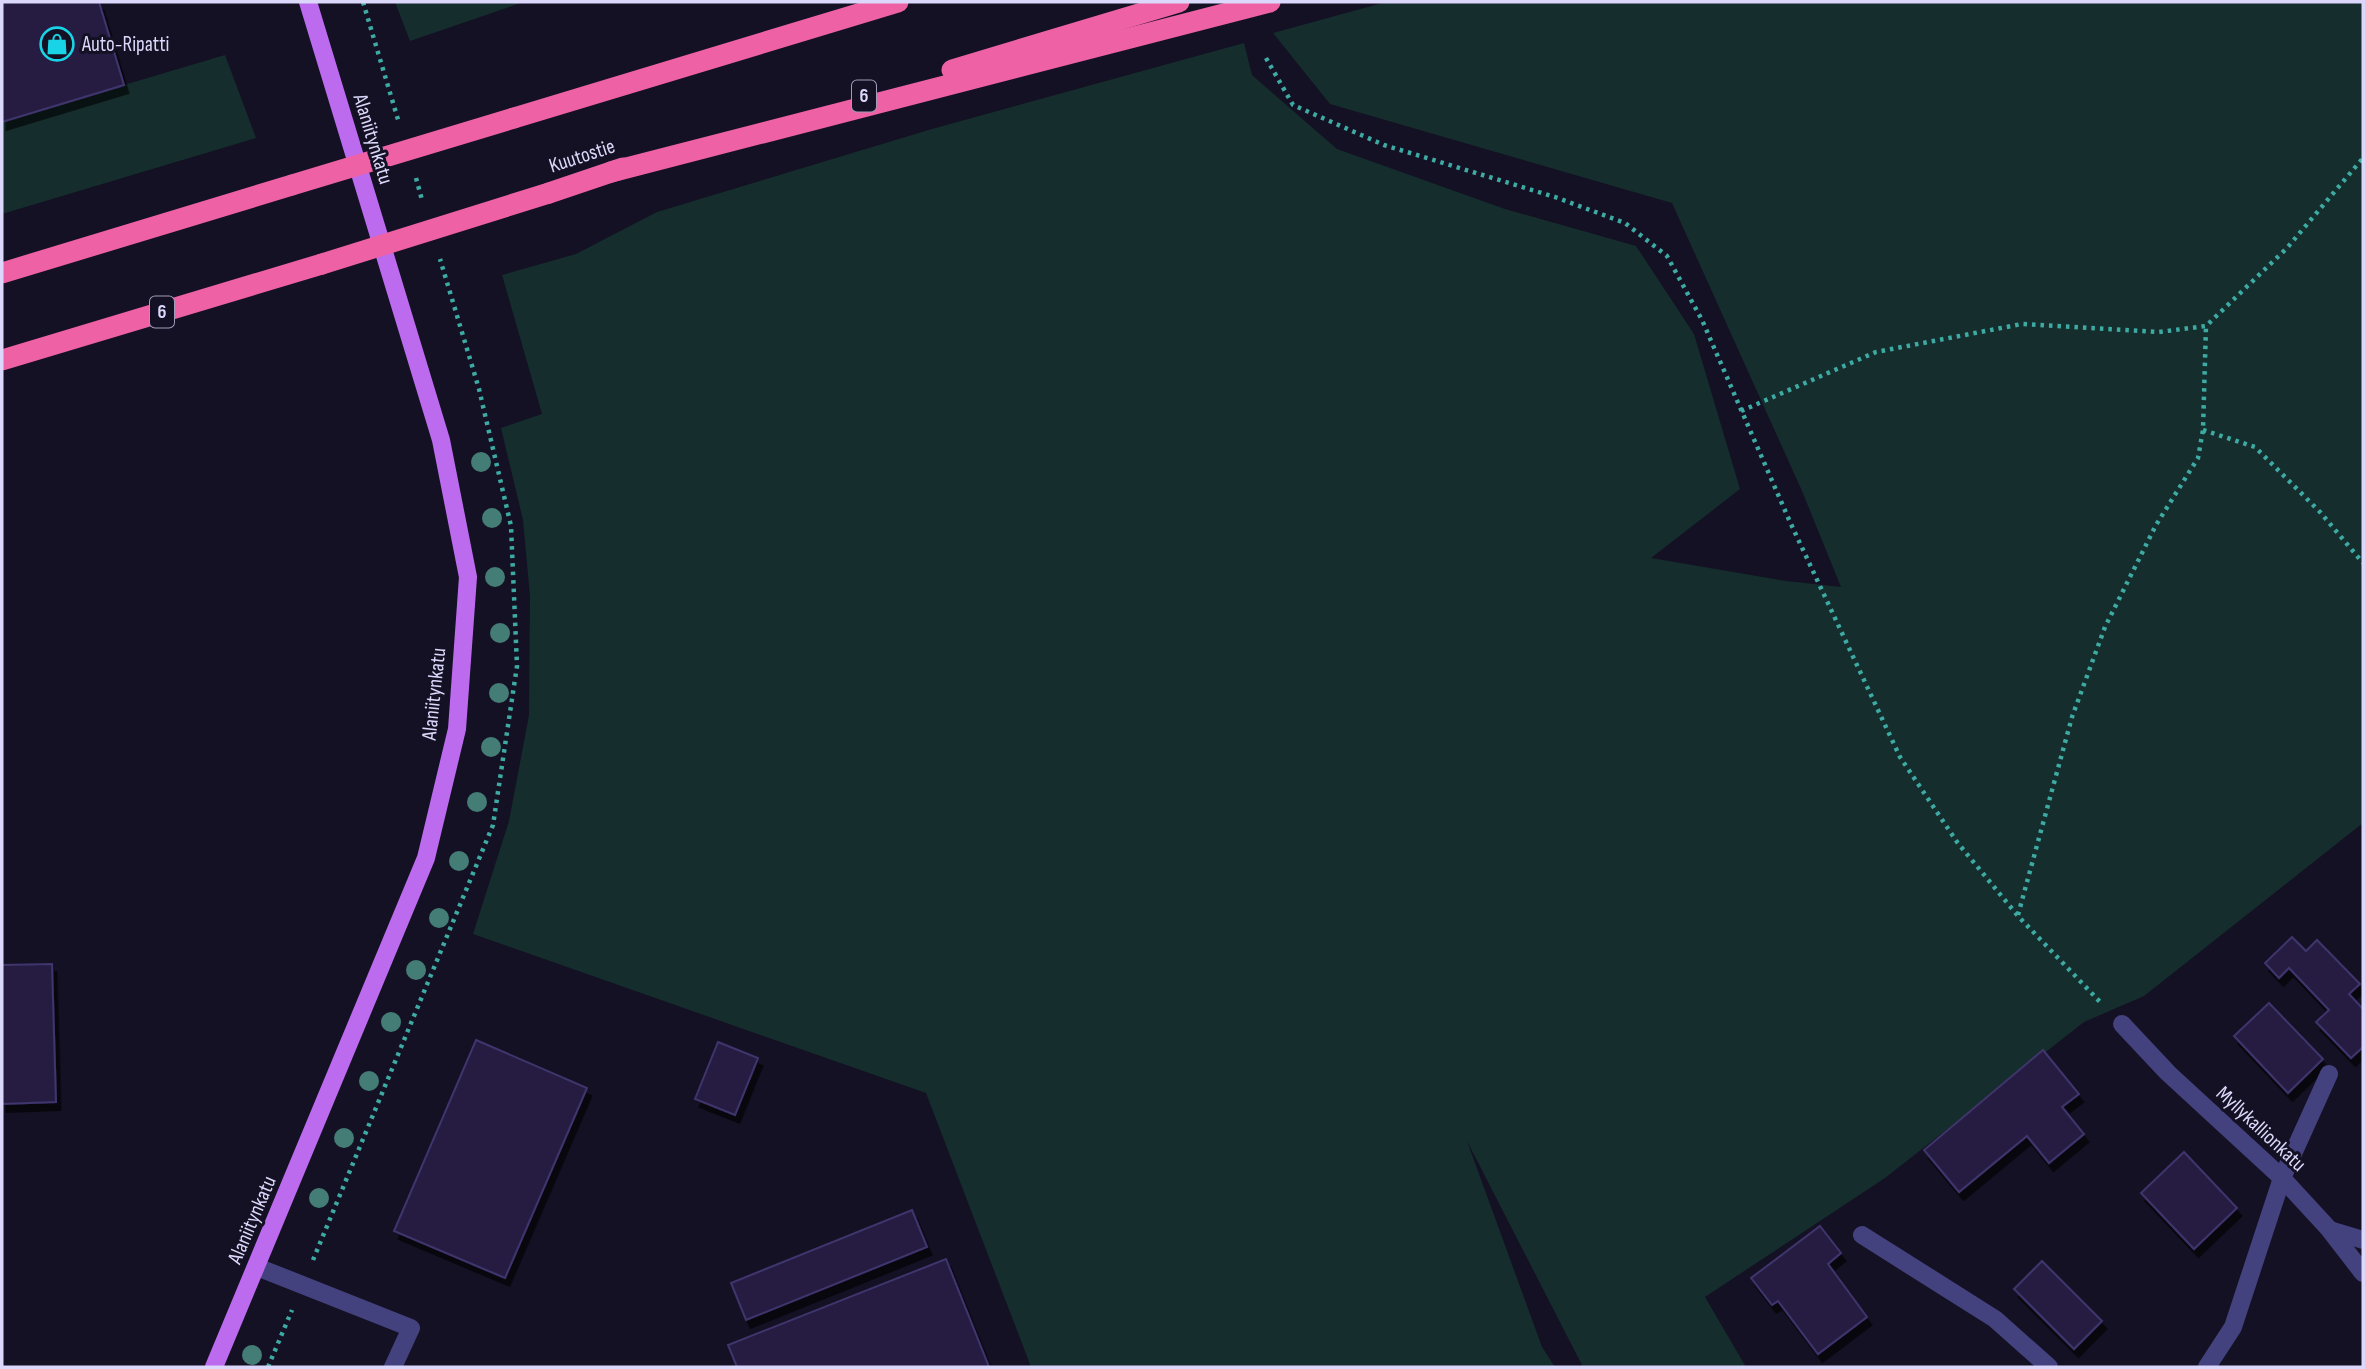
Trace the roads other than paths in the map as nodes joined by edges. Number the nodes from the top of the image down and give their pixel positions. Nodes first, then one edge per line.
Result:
1 (308, 2) edge
2 (852, 2) edge
3 (898, 2) edge
4 (1179, 2) edge
5 (1270, 2) edge
6 (584, 97) junction
7 (611, 172) junction
8 (2, 273) edge
9 (2, 360) edge
10 (2122, 1024) road end
11 (2329, 1074) dead end
12 (2282, 1178) junction
13 (2329, 1230) junction
14 (1861, 1236) dead end
15 (2363, 1240) edge
16 (257, 1267) junction
17 (2363, 1273) edge
18 (214, 1367) edge
19 (393, 1367) edge
20 (2049, 1367) edge
21 (2207, 1367) edge

1 - 16 main road, Alaniitynkatu
2 - 6 highway
3 - 6 highway
4 - 7 highway, Kuutostie / 6
5 - 7 highway
6 - 8 highway, bridge
7 - 9 highway, Kuutostie / 6, bridge
10 - 12 street, Myllykallionkatu
11 - 12 street
12 - 13 street, Myllykallionkatu
12 - 21 street
13 - 15 street
13 - 17 street, Myllykallionkatu
14 - 20 street
16 - 18 main road, Alaniitynkatu
16 - 19 street

